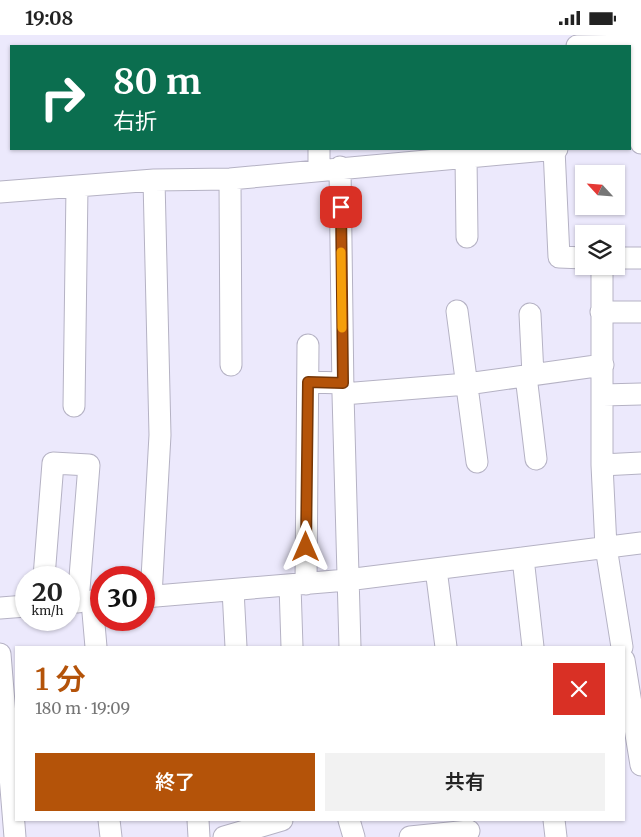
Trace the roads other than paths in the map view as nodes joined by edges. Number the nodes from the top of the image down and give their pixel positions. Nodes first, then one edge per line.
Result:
1 (631, 45) edge
2 (641, 143) edge
3 (540, 150) edge
4 (550, 150) edge
5 (466, 157) junction
6 (326, 162) edge
7 (230, 179) junction
8 (154, 180) junction
9 (77, 187) junction
10 (0, 193) edge
11 (467, 237) dead end
12 (575, 257) edge
13 (625, 258) edge
14 (641, 258) edge
15 (602, 275) edge
16 (457, 311) dead end
17 (641, 311) edge
18 (601, 312) junction
19 (530, 315) dead end
20 (308, 345) dead end
21 (231, 365) dead end
22 (603, 365) junction
23 (530, 375) junction
24 (308, 382) junction
25 (467, 385) junction
26 (343, 389) junction
27 (641, 394) edge
28 (603, 395) junction
29 (74, 406) dead end
30 (536, 459) dead end
31 (477, 462) dead end
32 (641, 463) edge
33 (602, 465) junction
34 (641, 543) edge
35 (606, 547) junction
36 (523, 557) junction
37 (45, 566) edge
38 (149, 566) edge
39 (436, 569) junction
40 (348, 580) junction
41 (298, 584) junction
42 (233, 589) junction
43 (155, 596) edge
44 (85, 602) edge
45 (15, 607) edge
46 (0, 608) edge
47 (96, 646) edge
48 (236, 646) edge
49 (292, 646) edge
50 (350, 646) edge
51 (446, 646) edge
52 (534, 646) edge
53 (622, 646) edge
54 (0, 654) edge
55 (625, 666) edge
56 (633, 723) edge
57 (641, 765) edge
58 (10, 786) edge
59 (110, 821) edge
60 (198, 821) edge
61 (274, 821) edge
62 (349, 821) edge
63 (554, 821) edge
64 (244, 825) edge
65 (469, 829) edge
66 (15, 837) edge
67 (110, 837) edge
68 (199, 837) edge
69 (224, 837) edge
70 (354, 837) edge
71 (410, 837) edge
72 (556, 837) edge

1 - 2 street
3 - 5 street
4 - 12 street
5 - 6 street
5 - 11 street
6 - 7 street
6 - 26 street
7 - 8 street
7 - 21 street
8 - 9 street
8 - 38 street
9 - 10 street
9 - 29 street
13 - 14 street
15 - 18 street
16 - 25 street
17 - 18 street
18 - 22 street
19 - 23 street
20 - 24 street
22 - 23 street
22 - 28 street
23 - 25 street
23 - 30 street
24 - 26 street
24 - 41 street
25 - 26 street
25 - 31 street
26 - 40 street
27 - 28 street
28 - 33 street
32 - 33 street
33 - 35 street
34 - 35 street
35 - 36 street
35 - 53 street
36 - 39 street
36 - 52 street
37 - 44 street
39 - 40 street
39 - 51 street
40 - 41 street
40 - 50 street
41 - 42 street
41 - 49 street
42 - 43 street
42 - 48 street
44 - 47 street
45 - 46 street
54 - 58 street
55 - 56 street
56 - 57 street
58 - 66 street
59 - 67 street
60 - 68 street
61 - 64 street
62 - 70 street
63 - 72 street
64 - 69 street
65 - 71 street

